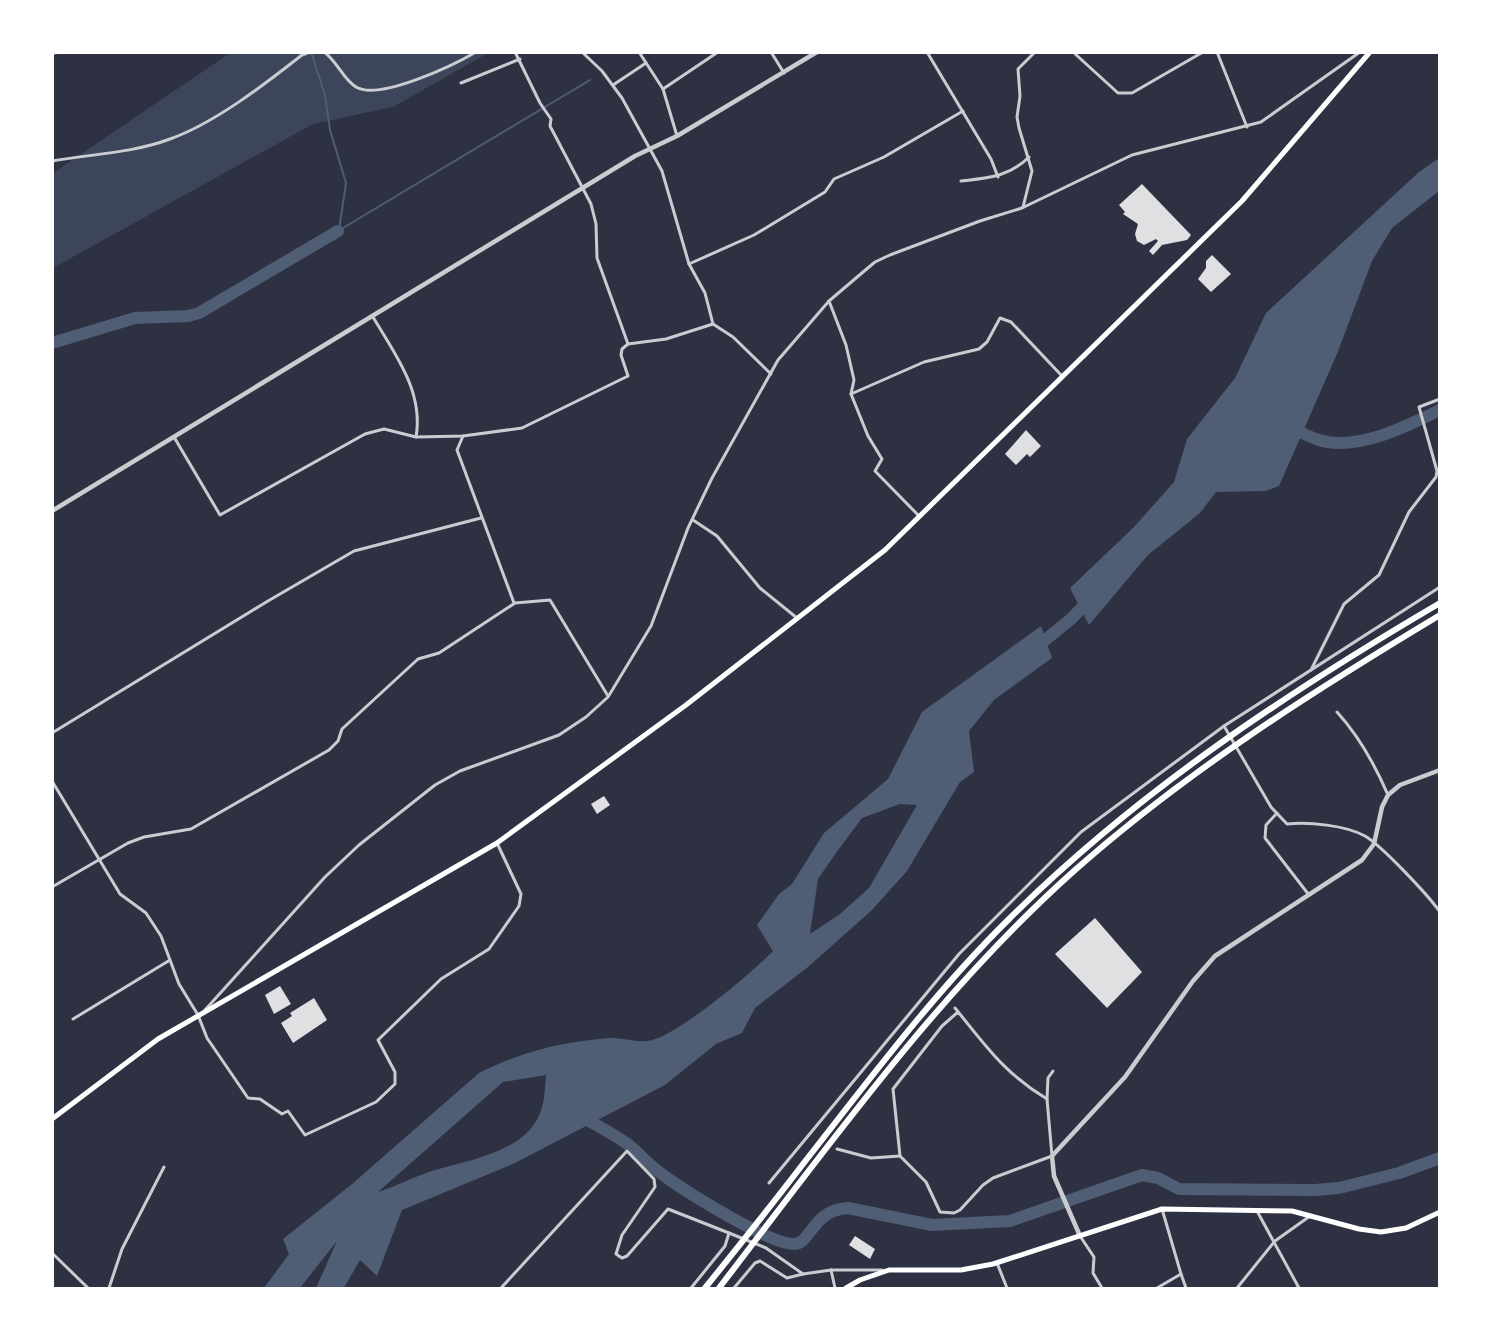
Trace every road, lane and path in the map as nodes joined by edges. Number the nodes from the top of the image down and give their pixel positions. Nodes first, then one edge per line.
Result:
1 (310, 52) edge
2 (324, 52) edge
3 (476, 52) edge
4 (515, 52) edge
5 (582, 52) edge
6 (639, 52) edge
7 (718, 52) edge
8 (771, 52) edge
9 (817, 52) edge
10 (927, 52) edge
11 (1035, 52) edge
12 (1073, 52) edge
13 (1203, 52) edge
14 (1217, 52) edge
15 (1360, 52) edge
16 (1370, 52) edge
17 (520, 59) junction
18 (646, 63) junction
19 (784, 73) junction
20 (461, 83) dead end
21 (613, 86) junction
22 (663, 88) junction
23 (963, 111) junction
24 (1247, 127) junction
25 (677, 136) junction
26 (650, 148) junction
27 (1029, 157) junction
28 (52, 161) edge
29 (998, 177) junction
30 (961, 181) dead end
31 (583, 189) junction
32 (1022, 208) junction
33 (689, 264) junction
34 (829, 301) junction
35 (373, 317) junction
36 (713, 324) junction
37 (628, 344) junction
38 (771, 374) junction
39 (1063, 377) junction
40 (851, 394) junction
41 (1440, 399) edge
42 (463, 436) junction
43 (174, 437) junction
44 (416, 437) junction
45 (52, 511) edge
46 (920, 517) junction
47 (482, 518) junction
48 (693, 519) junction
49 (1440, 587) edge
50 (514, 603) junction
51 (1440, 603) edge
52 (1440, 615) edge
53 (799, 619) junction
54 (1310, 671) junction
55 (608, 697) junction
56 (1337, 712) dead end
57 (1225, 728) junction
58 (52, 733) edge
59 (1440, 770) edge
60 (52, 781) edge
61 (1388, 795) junction
62 (1277, 813) junction
63 (497, 843) junction
64 (1374, 844) junction
65 (101, 858) junction
66 (52, 887) edge
67 (1309, 896) junction
68 (1440, 912) edge
69 (170, 960) junction
70 (955, 1008) dead end
71 (205, 1010) junction
72 (958, 1012) junction
73 (198, 1014) junction
74 (73, 1019) dead end
75 (1053, 1071) dead end
76 (1047, 1100) junction
77 (52, 1119) edge
78 (837, 1149) dead end
79 (900, 1156) junction
80 (1052, 1156) junction
81 (164, 1167) dead end
82 (769, 1183) dead end
83 (1162, 1209) junction
84 (1256, 1209) junction
85 (1440, 1212) edge
86 (1311, 1215) junction
87 (729, 1233) junction
88 (1080, 1236) junction
89 (1275, 1241) junction
90 (52, 1253) edge
91 (997, 1263) junction
92 (831, 1270) junction
93 (890, 1270) junction
94 (803, 1274) junction
95 (1181, 1274) junction
96 (88, 1288) edge
97 (109, 1288) edge
98 (501, 1288) edge
99 (691, 1288) edge
100 (705, 1288) edge
101 (719, 1288) edge
102 (734, 1288) edge
103 (835, 1288) edge
104 (846, 1288) edge
105 (1007, 1288) edge
106 (1102, 1288) edge
107 (1157, 1288) edge
108 (1186, 1288) edge
109 (1237, 1288) edge
110 (1299, 1288) edge

1 - 28 street
2 - 3 street
4 - 17 street
5 - 21 street
6 - 18 street
7 - 22 street
8 - 19 street
9 - 19 street
10 - 23 street
11 - 27 street
12 - 13 street
14 - 24 street
15 - 24 street
16 - 39 main road
17 - 20 street
17 - 31 street
18 - 21 street
18 - 22 street
19 - 25 street
21 - 26 street
22 - 25 street
23 - 29 street
23 - 33 street
24 - 32 street
25 - 26 street
26 - 31 street
26 - 33 street
27 - 29 street
27 - 32 street
29 - 30 street
31 - 35 street
31 - 37 street
32 - 34 street
33 - 36 street
34 - 38 street
34 - 40 street
35 - 43 street
35 - 44 street
36 - 37 street
36 - 38 street
37 - 42 street
38 - 48 street
39 - 40 street
39 - 46 main road
40 - 46 street
41 - 54 street
42 - 44 street
42 - 47 street
43 - 44 street
43 - 45 street
46 - 53 main road
47 - 50 street
47 - 58 street
48 - 53 street
48 - 55 street
49 - 54 street
50 - 55 street
50 - 65 street
51 - 100 highway
52 - 101 highway
53 - 63 main road
54 - 57 street
55 - 71 street
56 - 61 street
57 - 62 street
57 - 82 street
59 - 61 street
60 - 65 street
61 - 64 street
62 - 64 street
62 - 67 street
63 - 71 main road
63 - 73 street
64 - 67 street
64 - 68 street
65 - 66 street
65 - 69 street
67 - 80 street
69 - 73 street
69 - 74 street
70 - 72 street
71 - 73 main road
72 - 76 street
72 - 79 street
73 - 77 main road
75 - 76 street
76 - 80 street
78 - 79 street
79 - 80 street
80 - 88 street
81 - 97 street
83 - 84 main road
83 - 88 main road
83 - 95 street
84 - 86 main road
84 - 89 street
85 - 86 main road
86 - 89 street
87 - 94 street
87 - 98 street
87 - 99 street
88 - 91 main road
88 - 106 street
89 - 109 street
89 - 110 street
90 - 96 street
91 - 93 main road
91 - 105 street
92 - 93 street
92 - 94 street
92 - 103 street
93 - 104 main road
94 - 102 street
95 - 107 street
95 - 108 street

